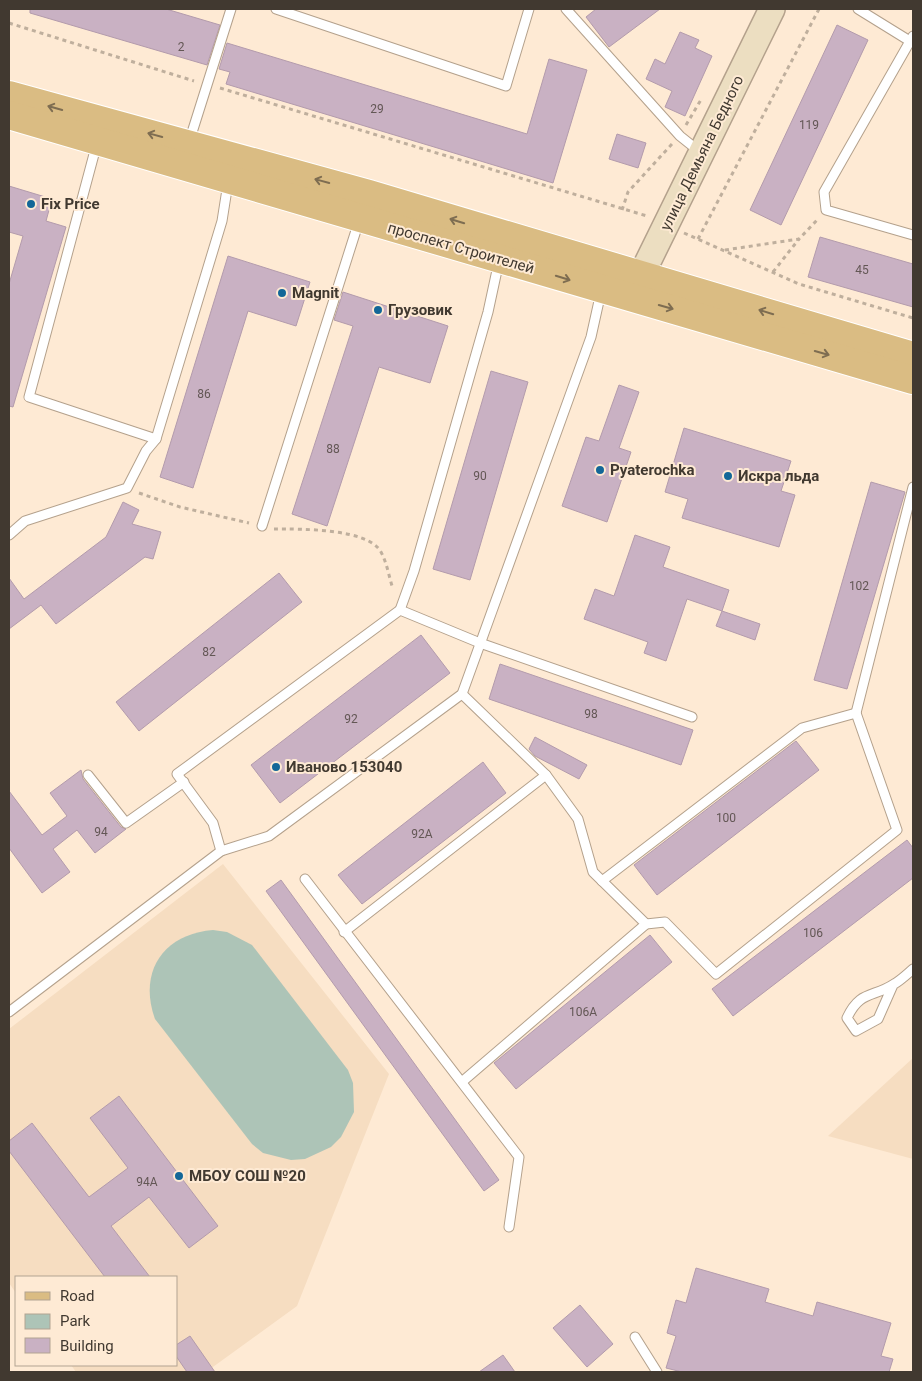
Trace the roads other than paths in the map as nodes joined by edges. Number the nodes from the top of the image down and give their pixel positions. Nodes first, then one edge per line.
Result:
1 (231, 9) edge
2 (276, 9) edge
3 (529, 9) edge
4 (566, 9) edge
5 (772, 9) edge
6 (858, 9) edge
7 (912, 40) edge
8 (9, 95) edge
9 (9, 115) edge
10 (98, 140) junction
11 (701, 153) junction
12 (185, 154) junction
13 (232, 168) junction
14 (360, 218) junction
15 (913, 235) edge
16 (500, 259) junction
17 (636, 286) junction
18 (602, 289) junction
19 (913, 356) edge
20 (913, 380) edge
21 (156, 439) junction
22 (913, 487) edge
23 (262, 526) road end
24 (9, 535) edge
25 (400, 610) junction
26 (480, 643) junction
27 (462, 694) junction
28 (856, 713) junction
29 (692, 717) dead end
30 (88, 775) dead end
31 (546, 775) junction
32 (184, 782) junction
33 (222, 851) junction
34 (305, 879) dead end
35 (602, 881) junction
36 (646, 924) junction
37 (344, 932) junction
38 (913, 969) edge
39 (893, 985) junction
40 (9, 1012) edge
41 (463, 1081) junction
42 (509, 1227) dead end
43 (635, 1337) dead end
44 (657, 1372) edge

1 - 12 lane
2 - 3 lane
4 - 11 lane
5 - 11 street, улица Демьяна Бедного
6 - 7 lane
7 - 15 lane
12 -> 8 main road, проспект Строителей
9 - 10 main road, проспект Строителей
10 - 12 main road, проспект Строителей
10 - 21 lane
11 - 17 street, улица Демьяна Бедного
12 - 13 main road, проспект Строителей
13 - 14 main road, проспект Строителей
17 -> 13 main road, проспект Строителей
13 - 21 lane
14 - 16 main road, проспект Строителей
14 - 23 lane
16 -> 18 main road, проспект Строителей
16 - 25 lane
17 - 18 main road, проспект Строителей
19 -> 17 main road, проспект Строителей
17 -> 20 main road, проспект Строителей
18 - 26 lane
21 - 24 lane
22 - 28 lane
25 - 26 lane
25 - 32 lane
26 - 27 lane
26 - 29 lane
27 - 31 lane
27 - 33 lane
28 - 35 lane
28 - 36 lane
30 - 32 lane
31 - 35 lane
31 - 37 lane
32 - 33 lane
33 - 40 lane
34 - 37 lane
35 - 36 lane
36 - 41 lane
37 - 41 lane
38 - 39 lane
39 - 39 lane
41 - 42 lane
43 - 44 lane

